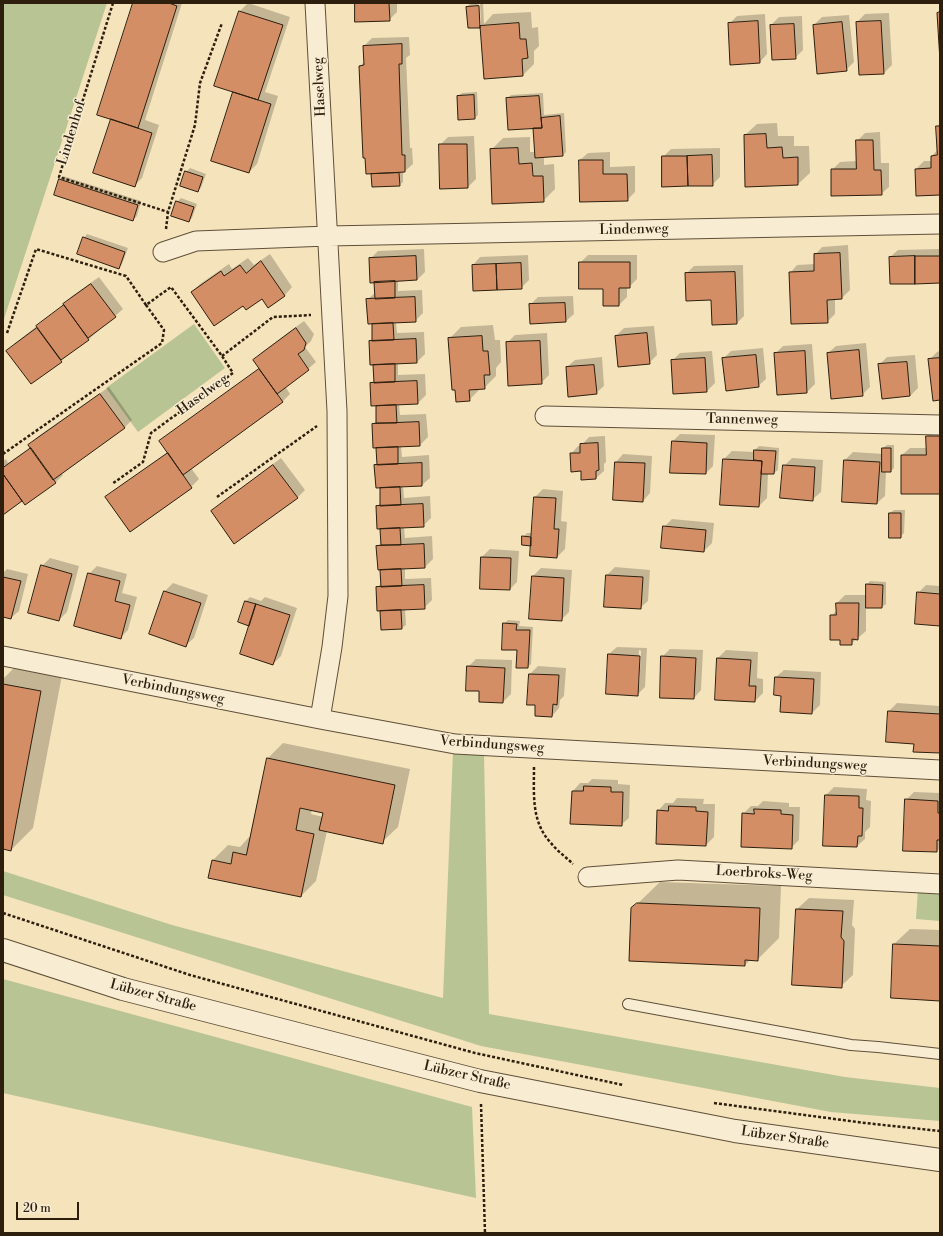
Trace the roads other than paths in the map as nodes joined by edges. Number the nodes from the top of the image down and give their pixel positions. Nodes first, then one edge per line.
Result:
1 (315, 3) edge
2 (940, 224) edge
3 (328, 236) junction
4 (163, 252) road end
5 (545, 416) dead end
6 (940, 425) edge
7 (3, 656) edge
8 (320, 720) junction
9 (940, 770) edge
10 (588, 877) road end
11 (940, 884) edge
12 (3, 950) edge
13 (628, 1004) dead end
14 (940, 1054) edge
15 (940, 1160) edge

1 - 3 street, Haselweg
2 - 3 street, Lindenweg
3 - 4 street
3 - 8 street, Haselweg
5 - 6 street, Tannenweg
7 - 8 street, Verbindungsweg
8 - 9 street, Verbindungsweg
10 - 11 street, Loerbroks-Weg
12 - 15 street, Lübzer Straße
13 - 14 lane

